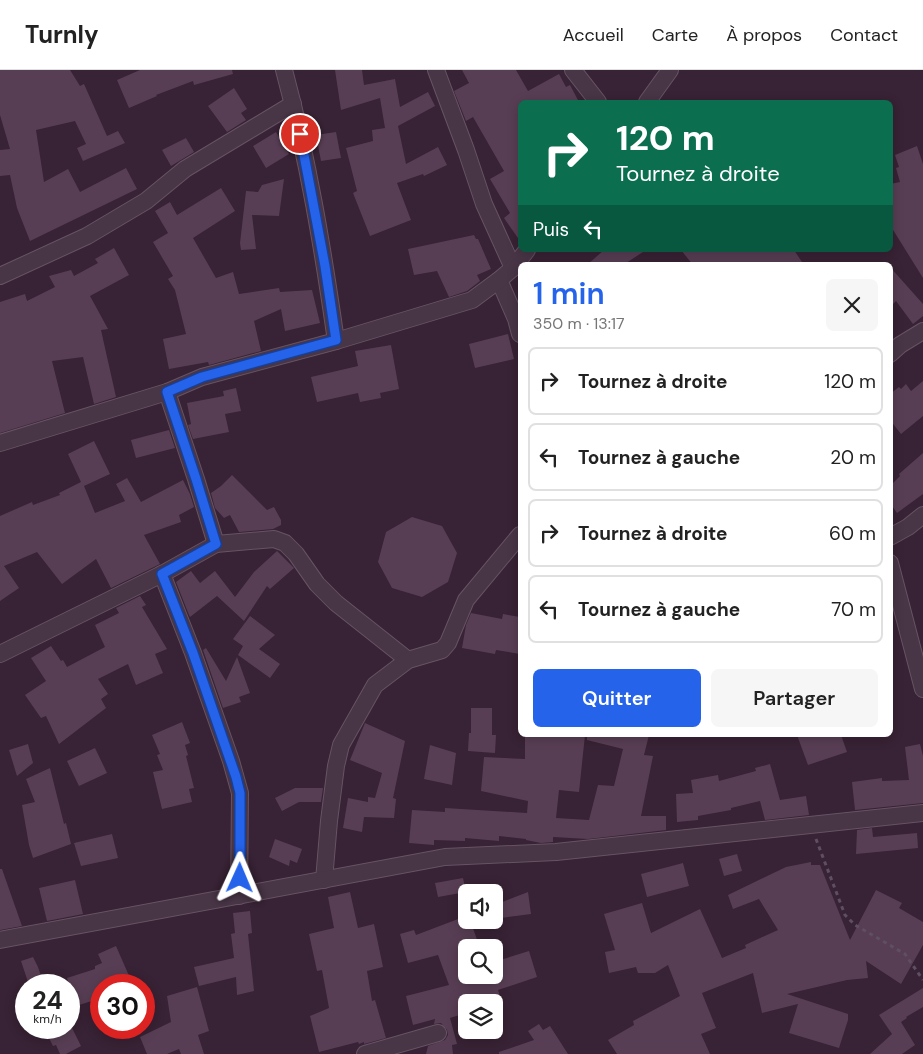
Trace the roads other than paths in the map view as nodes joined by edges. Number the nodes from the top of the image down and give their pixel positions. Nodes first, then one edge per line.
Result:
1 (284, 70) edge
2 (436, 70) edge
3 (573, 70) edge
4 (670, 70) edge
5 (596, 100) edge
6 (649, 100) edge
7 (293, 104) junction
8 (526, 252) edge
9 (518, 262) edge
10 (518, 262) edge
11 (513, 268) junction
12 (0, 276) edge
13 (498, 280) junction
14 (518, 326) edge
15 (923, 331) edge
16 (336, 340) junction
17 (893, 351) edge
18 (167, 392) junction
19 (0, 443) edge
20 (923, 515) edge
21 (893, 535) edge
22 (518, 537) edge
23 (216, 544) junction
24 (162, 574) junction
25 (893, 574) edge
26 (0, 654) edge
27 (408, 660) junction
28 (923, 689) edge
29 (923, 813) edge
30 (324, 880) junction
31 (240, 896) junction
32 (0, 940) edge
33 (438, 1033) dead end
34 (365, 1054) edge

1 - 7 street
2 - 11 street
3 - 5 street
4 - 6 street
7 - 12 street
7 - 16 street
8 - 10 street
9 - 11 street
11 - 13 street
13 - 14 street
13 - 16 street
15 - 17 street
16 - 18 street
18 - 19 street
18 - 23 street
20 - 21 street
22 - 27 street
23 - 24 street
23 - 27 street
24 - 26 street
24 - 31 street
25 - 28 street
27 - 30 street
29 - 30 street
30 - 31 street
31 - 32 street
33 - 34 street

